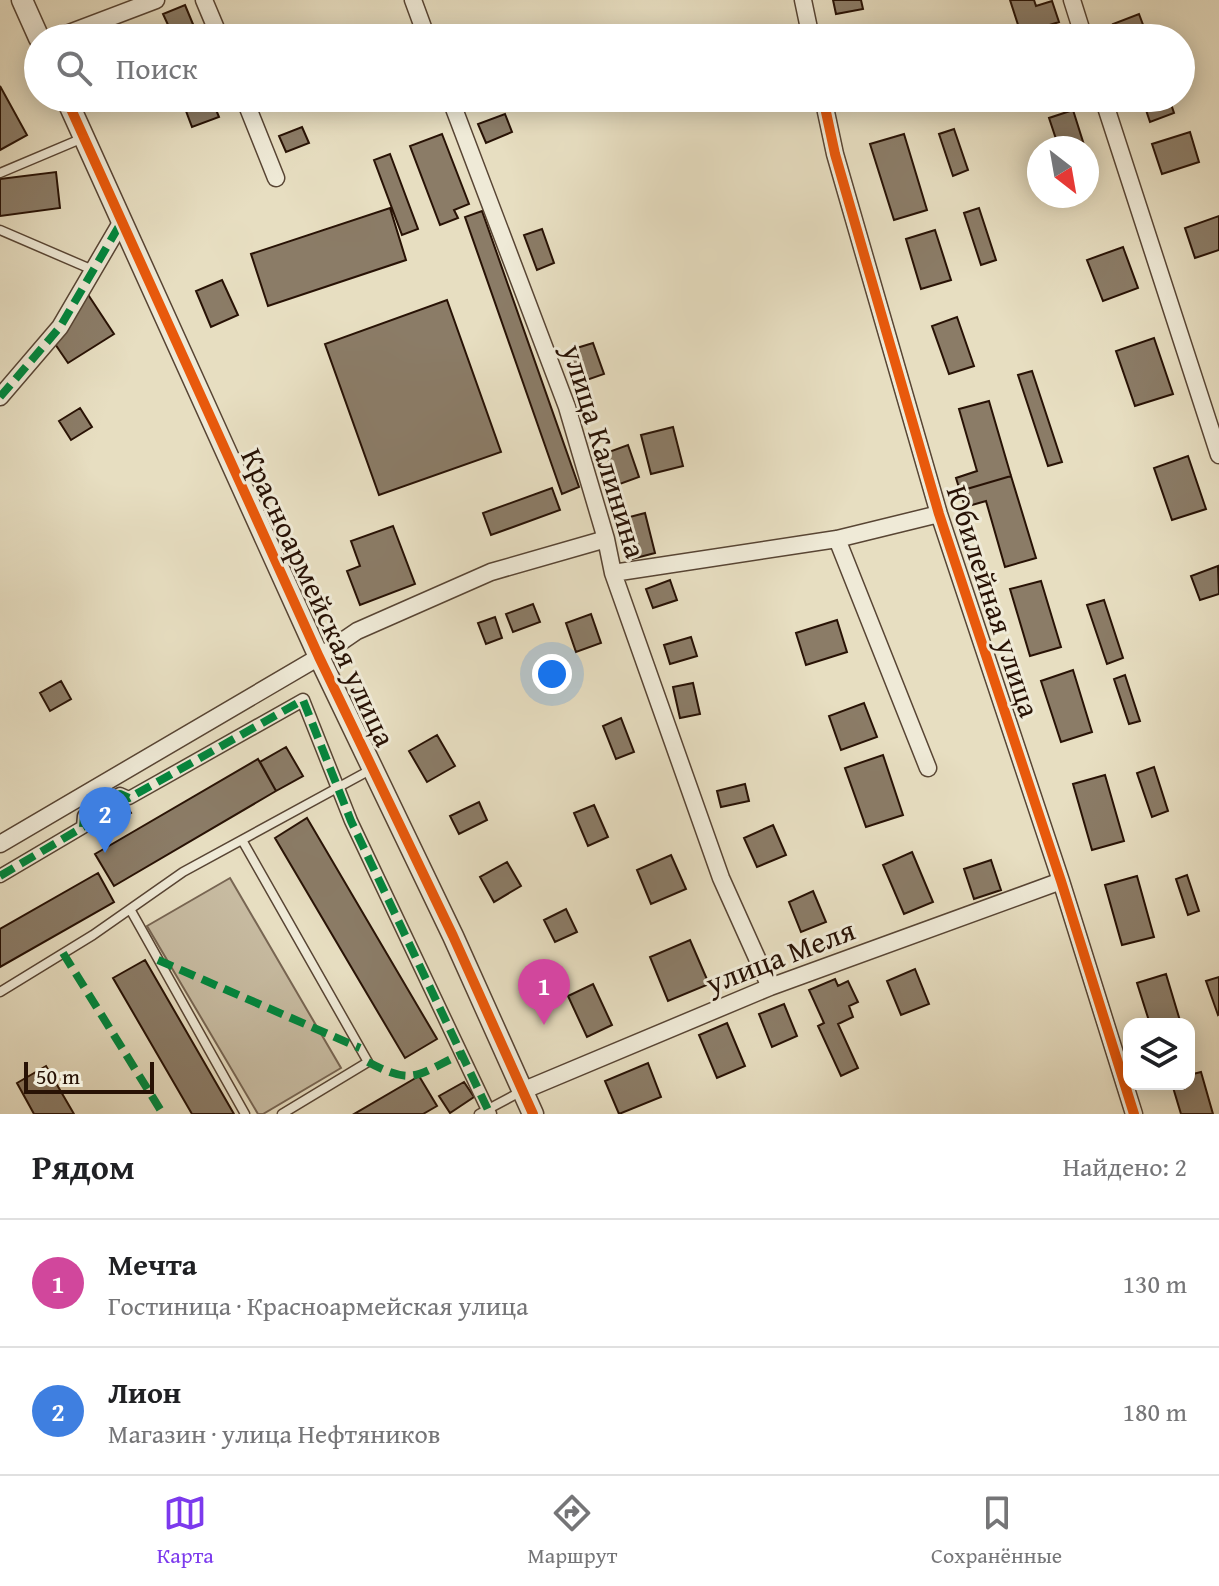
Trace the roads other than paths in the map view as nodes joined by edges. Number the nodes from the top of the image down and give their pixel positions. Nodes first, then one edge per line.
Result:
1 (22, 0) edge
2 (156, 0) edge
3 (204, 0) edge
4 (413, 0) edge
5 (803, 0) edge
6 (1072, 0) edge
7 (33, 24) edge
8 (93, 24) edge
9 (214, 24) edge
10 (422, 24) edge
11 (808, 24) edge
12 (1080, 24) edge
13 (72, 112) edge
14 (250, 112) edge
15 (455, 112) edge
16 (826, 112) edge
17 (1108, 112) edge
18 (83, 138) junction
19 (0, 173) edge
20 (276, 178) dead end
21 (122, 221) junction
22 (0, 230) edge
23 (93, 270) junction
24 (0, 397) edge
25 (1219, 455) edge
26 (939, 514) junction
27 (606, 539) junction
28 (837, 539) junction
29 (613, 573) junction
30 (319, 657) junction
31 (928, 768) dead end
32 (372, 769) junction
33 (338, 787) junction
34 (242, 840) junction
35 (0, 844) edge
36 (0, 876) edge
37 (1061, 881) junction
38 (130, 909) junction
39 (770, 987) junction
40 (0, 992) edge
41 (522, 1091) junction
42 (486, 1112) edge
43 (245, 1114) edge
44 (282, 1114) edge
45 (533, 1114) edge
46 (1134, 1114) edge

1 - 7 street
2 - 8 street
3 - 9 street
4 - 10 street
5 - 11 street
6 - 12 street
13 - 18 street, Красноармейская улица
14 - 20 street
15 - 27 street, улица Калинина
16 - 26 street, Юбилейная улица
17 - 25 street
18 - 19 lane
18 - 21 street, Красноармейская улица
21 - 23 street
21 - 30 street, Красноармейская улица
22 - 23 lane
23 - 24 street
26 - 28 street
26 - 37 street, Юбилейная улица
27 - 29 street, улица Калинина
27 - 30 street
28 - 29 street
28 - 31 street
29 - 39 street, улица Калинина
30 - 32 street, Красноармейская улица
30 - 35 street
32 - 33 lane
32 - 41 street, Красноармейская улица
33 - 34 lane
33 - 36 street
33 - 42 street
34 - 38 lane
34 - 44 lane
37 - 39 street, улица Меля
37 - 46 street, Юбилейная улица
38 - 40 lane
38 - 43 lane
39 - 41 street, улица Меля
41 - 42 lane
41 - 45 street, Красноармейская улица

